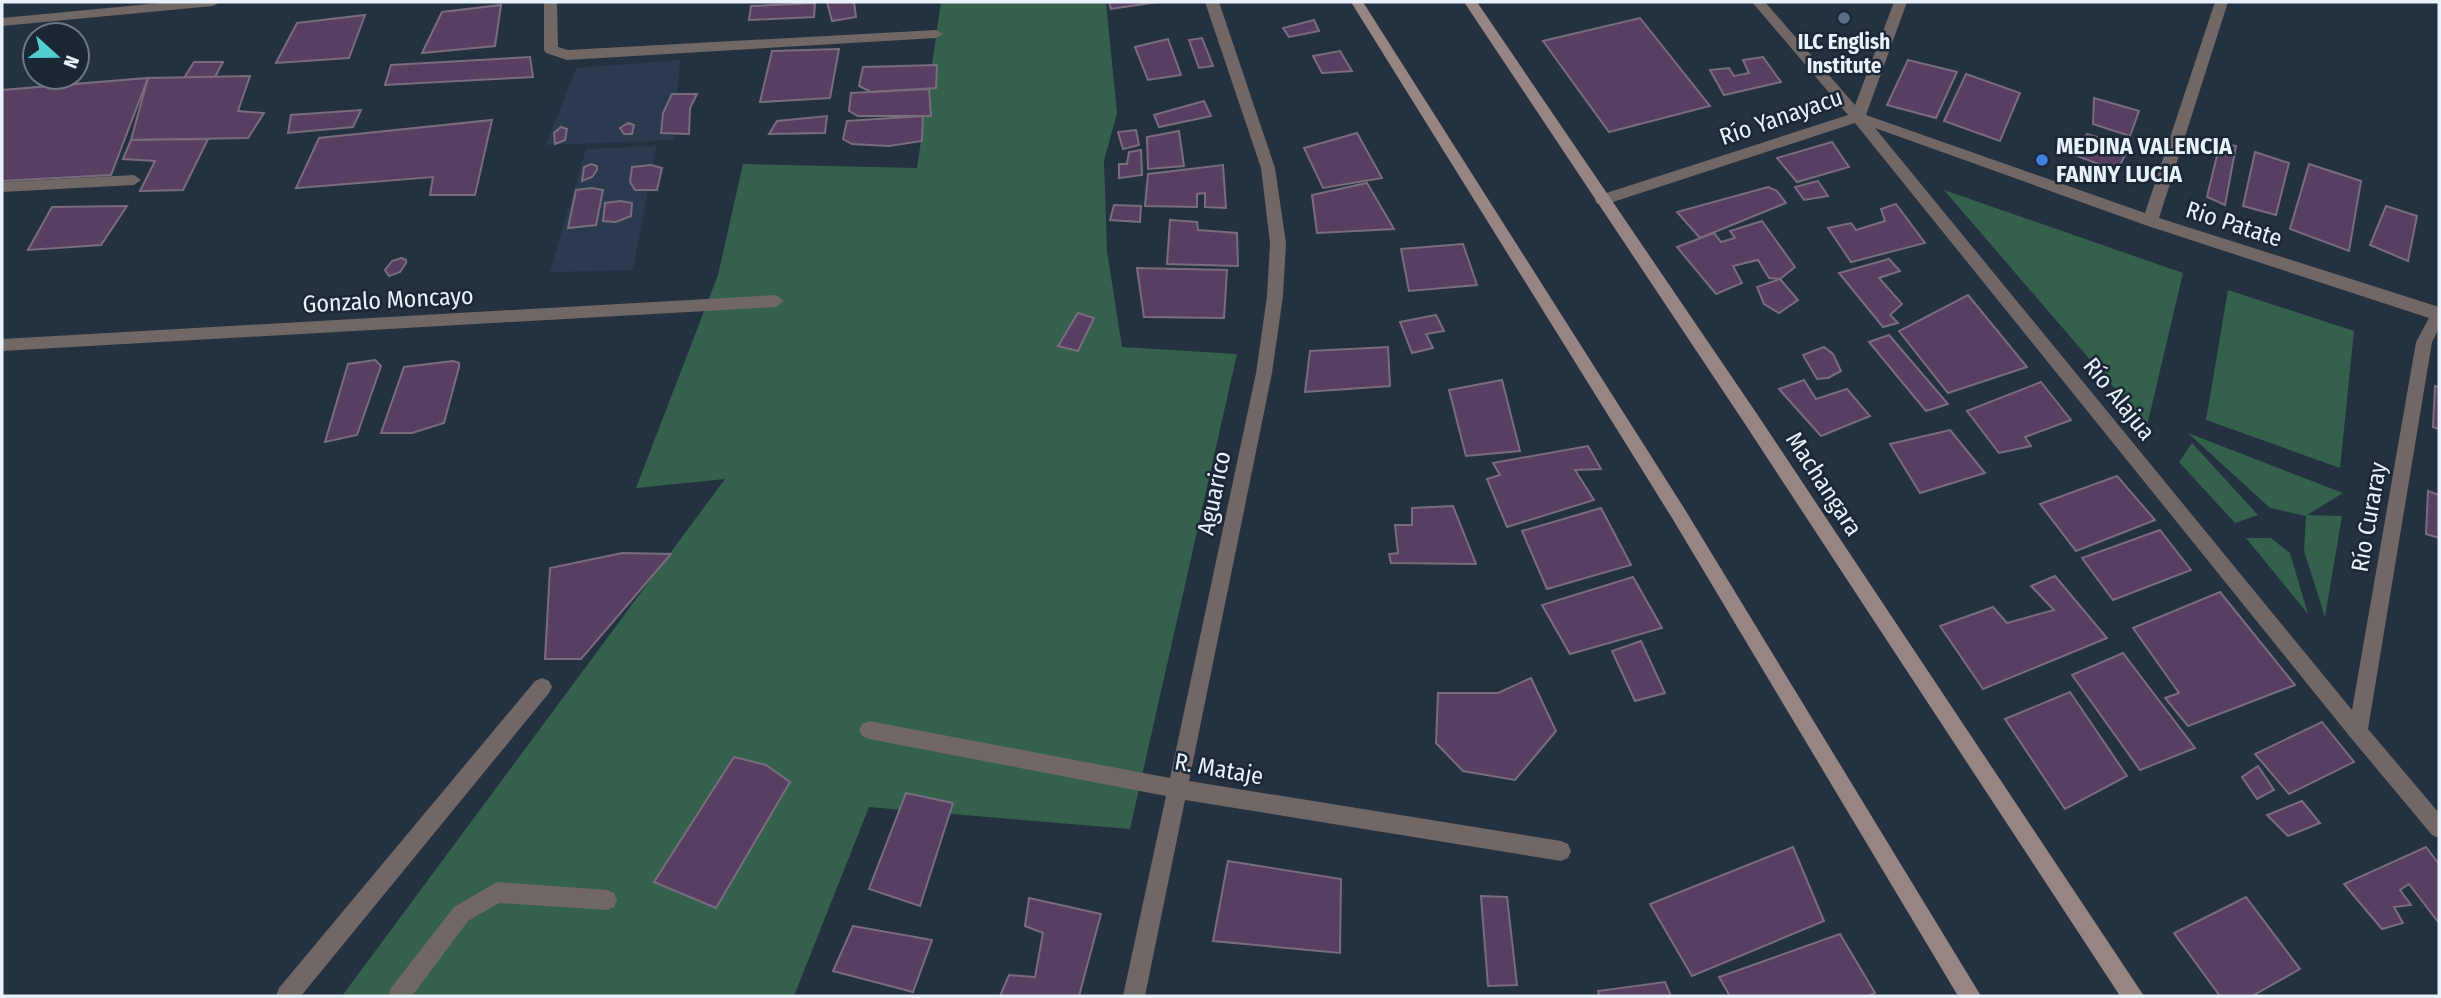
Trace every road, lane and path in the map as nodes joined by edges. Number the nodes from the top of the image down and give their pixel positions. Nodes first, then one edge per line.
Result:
1 (213, 2) edge
2 (550, 2) edge
3 (1212, 2) edge
4 (1357, 2) edge
5 (1470, 2) edge
6 (1758, 2) edge
7 (1901, 2) edge
8 (2222, 2) edge
9 (2, 22) edge
10 (936, 34) dead end
11 (1858, 117) junction
12 (134, 180) dead end
13 (2, 187) edge
14 (1602, 200) junction
15 (2150, 221) junction
16 (776, 301) dead end
17 (2439, 314) edge
18 (2, 345) edge
19 (542, 687) dead end
20 (869, 730) dead end
21 (2358, 732) junction
22 (1178, 789) junction
23 (2439, 828) edge
24 (1561, 851) dead end
25 (607, 900) dead end
26 (288, 996) edge
27 (399, 996) edge
28 (1134, 996) edge
29 (1970, 996) edge
30 (2133, 996) edge

1 - 9 street
2 - 10 street
3 - 22 street, Aguarico
4 - 29 street
5 - 14 street, Machangara
6 - 11 street, Río Alajua
7 - 11 street, Río Yanayacu
8 - 15 street
11 - 14 street, Río Yanayacu
11 - 15 street, Rio Patate
11 - 21 street, Río Alajua
12 - 13 street
14 - 30 street, Machangara
15 - 17 street, Rio Patate
16 - 18 street, Gonzalo Moncayo
17 - 21 street, Río Curaray
19 - 26 street
20 - 22 street, R. Mataje
21 - 23 street, Río Alajua
22 - 24 street, R. Mataje
22 - 28 street, Aguarico
25 - 27 street

